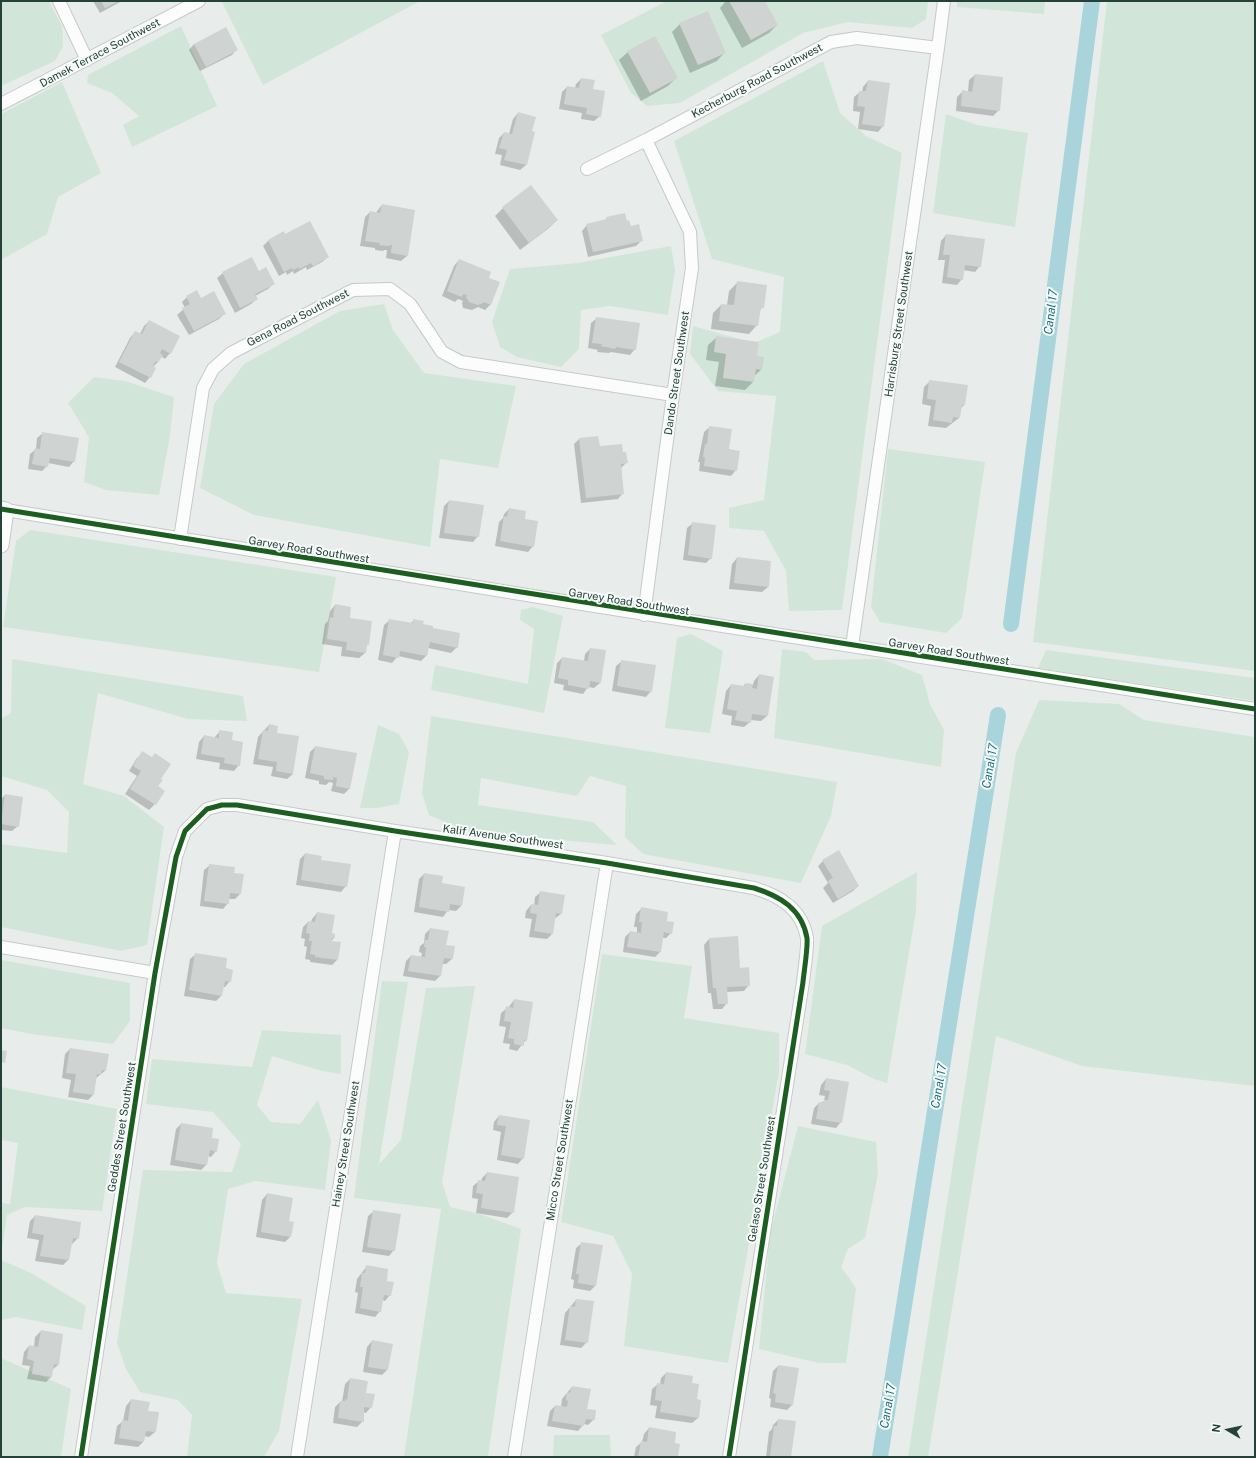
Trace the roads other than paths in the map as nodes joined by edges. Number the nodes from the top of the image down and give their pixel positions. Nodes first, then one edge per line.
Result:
1 (59, 1) edge
2 (199, 1) edge
3 (944, 1) edge
4 (938, 48) junction
5 (87, 60) junction
6 (1, 104) edge
7 (646, 140) junction
8 (587, 169) dead end
9 (673, 395) junction
10 (4, 510) edge
11 (180, 539) junction
12 (1, 545) edge
13 (644, 614) junction
14 (852, 646) junction
15 (1255, 709) edge
16 (207, 810) joint
17 (395, 831) junction
18 (607, 863) junction
19 (792, 906) joint
20 (1, 947) edge
21 (156, 972) junction
22 (81, 1457) edge
23 (298, 1457) edge
24 (514, 1457) edge
25 (729, 1457) edge

1 - 5 street
2 - 5 street, Damek Terrace Southwest
3 - 4 street, Harrisburg Street Southwest
4 - 7 street, Kecherburg Road Southwest
4 - 14 street, Harrisburg Street Southwest
5 - 6 street, Damek Terrace Southwest
7 - 8 street, Kecherburg Road Southwest
7 - 9 street, Dando Street Southwest
9 - 11 street, Gena Road Southwest
9 - 13 street, Dando Street Southwest
10 - 11 street, Garvey Road Southwest
10 - 12 street
11 - 13 street, Garvey Road Southwest
13 - 14 street, Garvey Road Southwest
14 - 15 street, Garvey Road Southwest
16 - 17 street, Kalif Avenue Southwest
16 - 21 street, Geddes Street Southwest
17 - 18 street, Kalif Avenue Southwest
17 - 23 street, Hainey Street Southwest
18 - 19 street, Kalif Avenue Southwest
18 - 24 street, Micco Street Southwest
19 - 25 street, Gelaso Street Southwest
20 - 21 street
21 - 22 street, Geddes Street Southwest

